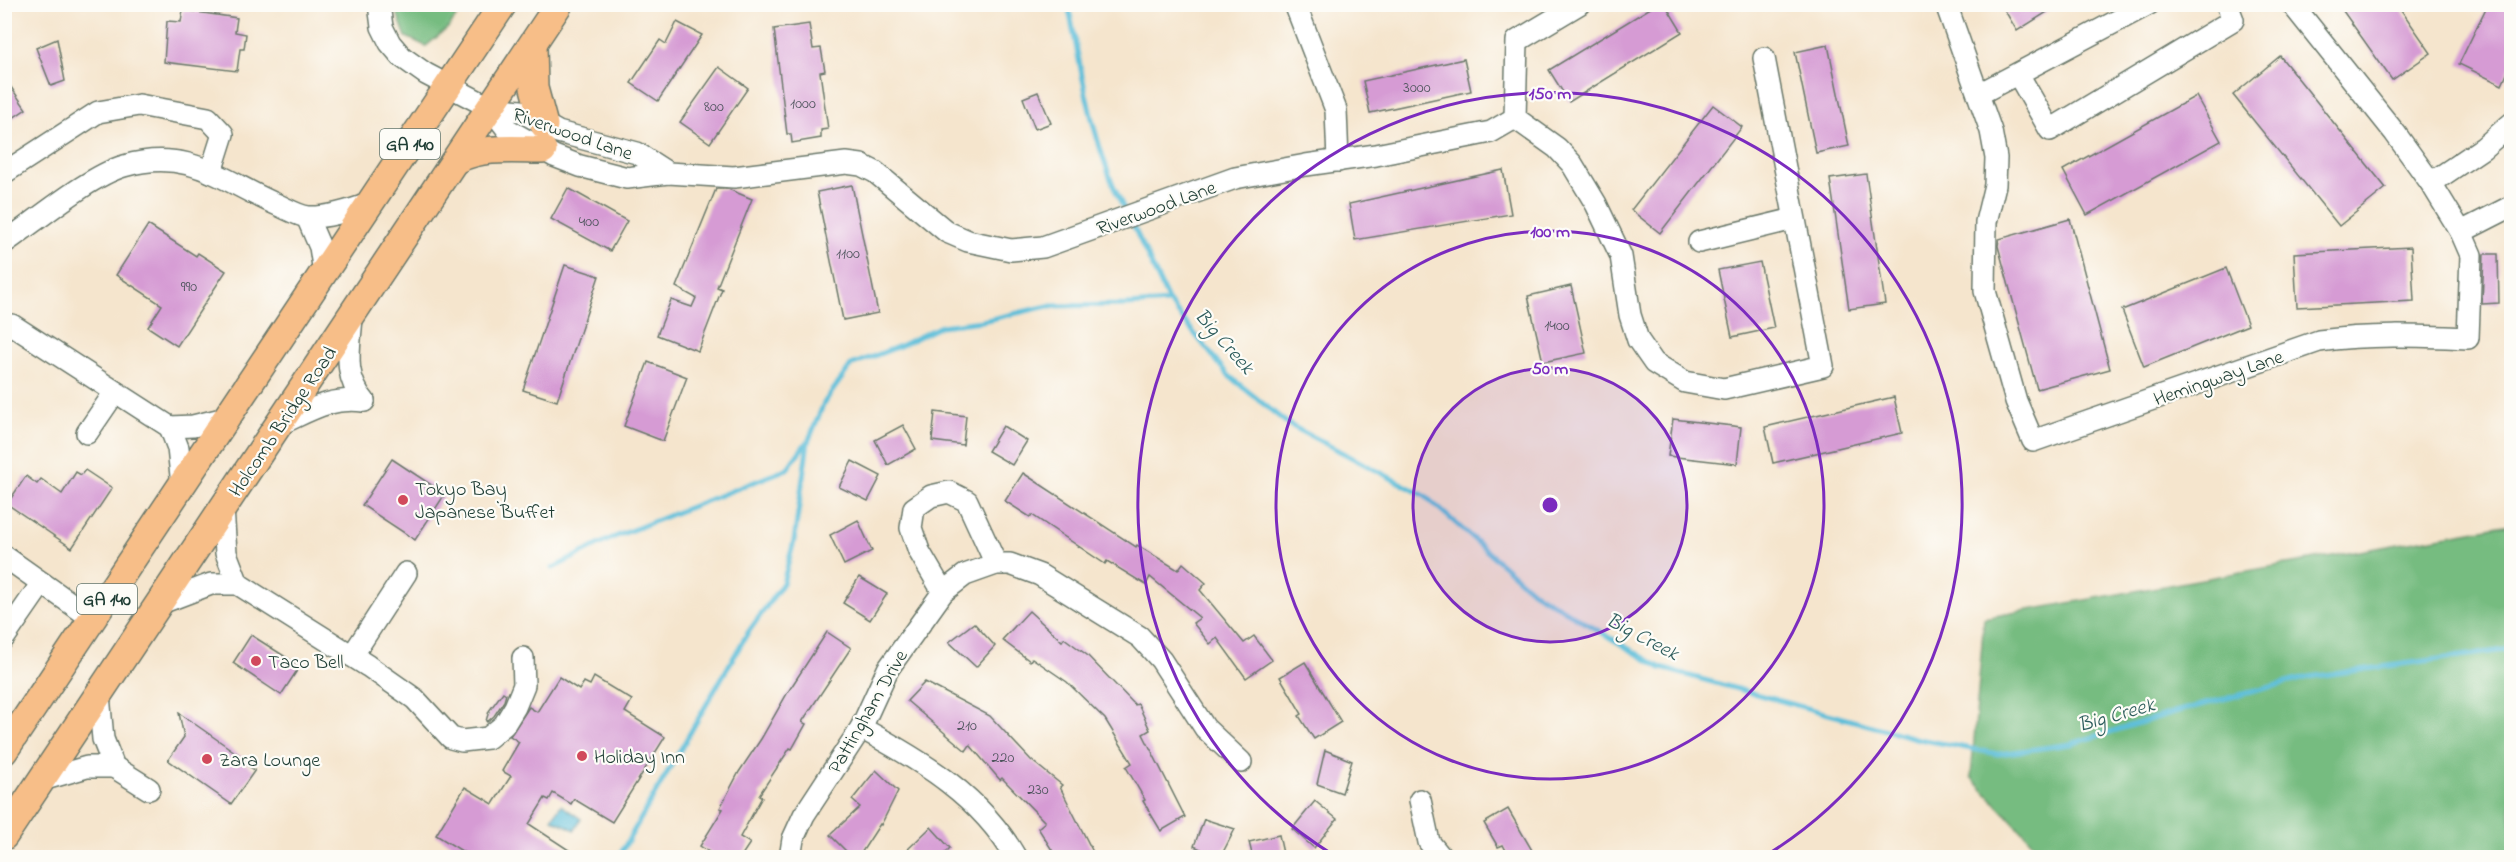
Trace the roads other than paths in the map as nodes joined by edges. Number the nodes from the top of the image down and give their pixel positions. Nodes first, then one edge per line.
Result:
1 (379, 4) edge
2 (503, 4) edge
3 (559, 4) edge
4 (1295, 4) edge
5 (1579, 4) edge
6 (1946, 4) edge
7 (2149, 4) edge
8 (2227, 4) edge
9 (2292, 4) edge
10 (533, 45) junction
11 (1764, 58) dead end
12 (2018, 74) junction
13 (449, 86) junction
14 (1978, 94) junction
15 (491, 108) junction
16 (1515, 118) junction
17 (2511, 123) edge
18 (543, 137) junction
19 (458, 159) junction
20 (1338, 161) junction
21 (211, 172) junction
22 (4, 173) edge
23 (2431, 183) junction
24 (370, 203) junction
25 (2511, 206) edge
26 (307, 217) junction
27 (1794, 219) junction
28 (2461, 232) junction
29 (1699, 242) dead end
30 (4, 243) edge
31 (324, 273) junction
32 (352, 317) junction
33 (4, 327) edge
34 (115, 392) junction
35 (226, 418) junction
36 (280, 424) junction
37 (170, 427) junction
38 (87, 433) dead end
39 (182, 485) junction
40 (223, 508) junction
41 (4, 556) edge
42 (996, 564) junction
43 (406, 573) dead end
44 (42, 583) junction
45 (237, 585) junction
46 (942, 592) junction
47 (161, 603) junction
48 (93, 619) junction
49 (4, 638) edge
50 (352, 656) junction
51 (523, 658) dead end
52 (99, 695) junction
53 (861, 728) junction
54 (4, 751) edge
55 (1241, 762) dead end
56 (114, 766) junction
57 (42, 780) junction
58 (149, 789) dead end
59 (1420, 800) dead end
60 (4, 836) edge
61 (789, 858) edge
62 (1016, 858) edge
63 (1442, 858) edge

1 - 13 street
2 - 13 main road, GA 140
3 - 10 main road, Holcomb Bridge Road / GA 140
4 - 20 street
5 - 16 street
6 - 14 street, Hemingway Lane
7 - 12 street
8 - 12 street
9 - 23 street, Hemingway Lane
10 - 15 main road, Holcomb Bridge Road / GA 140
10 - 18 main road
11 - 27 street
12 - 14 street
13 - 15 street
13 - 24 main road, GA 140
14 - 28 street, Hemingway Lane
15 - 18 street, Riverwood Lane
15 - 19 main road, Holcomb Bridge Road / GA 140
16 - 20 street, Riverwood Lane
16 - 27 street
17 - 23 street
18 - 19 main road
18 - 20 street, Riverwood Lane
19 - 32 main road, Holcomb Bridge Road / GA 140
21 - 22 street
21 - 26 street
21 - 30 street
23 - 28 street, Hemingway Lane
24 - 26 street
24 - 31 main road, GA 140
25 - 28 street
26 - 31 street
27 - 29 street
31 - 35 main road, GA 140
32 - 36 main road, Holcomb Bridge Road / GA 140
32 - 36 street
33 - 34 street
34 - 37 street
34 - 38 street
35 - 37 street
35 - 39 main road, GA 140
36 - 40 main road, Holcomb Bridge Road / GA 140
37 - 39 street
39 - 48 main road, GA 140
40 - 45 street
40 - 47 main road, Holcomb Bridge Road / GA 140
41 - 44 street
42 - 46 street, Pattingham Drive
42 - 46 street
42 - 55 street
43 - 50 street
44 - 48 street
44 - 49 street
45 - 47 street
45 - 50 street
46 - 53 street, Pattingham Drive
47 - 52 main road, Holcomb Bridge Road / GA 140
48 - 54 main road, GA 140
50 - 51 street
52 - 56 street
52 - 57 main road, Holcomb Bridge Road / GA 140
53 - 61 street, Pattingham Drive
53 - 62 street
56 - 57 street
56 - 58 street
57 - 60 main road, Holcomb Bridge Road / GA 140
59 - 63 street

